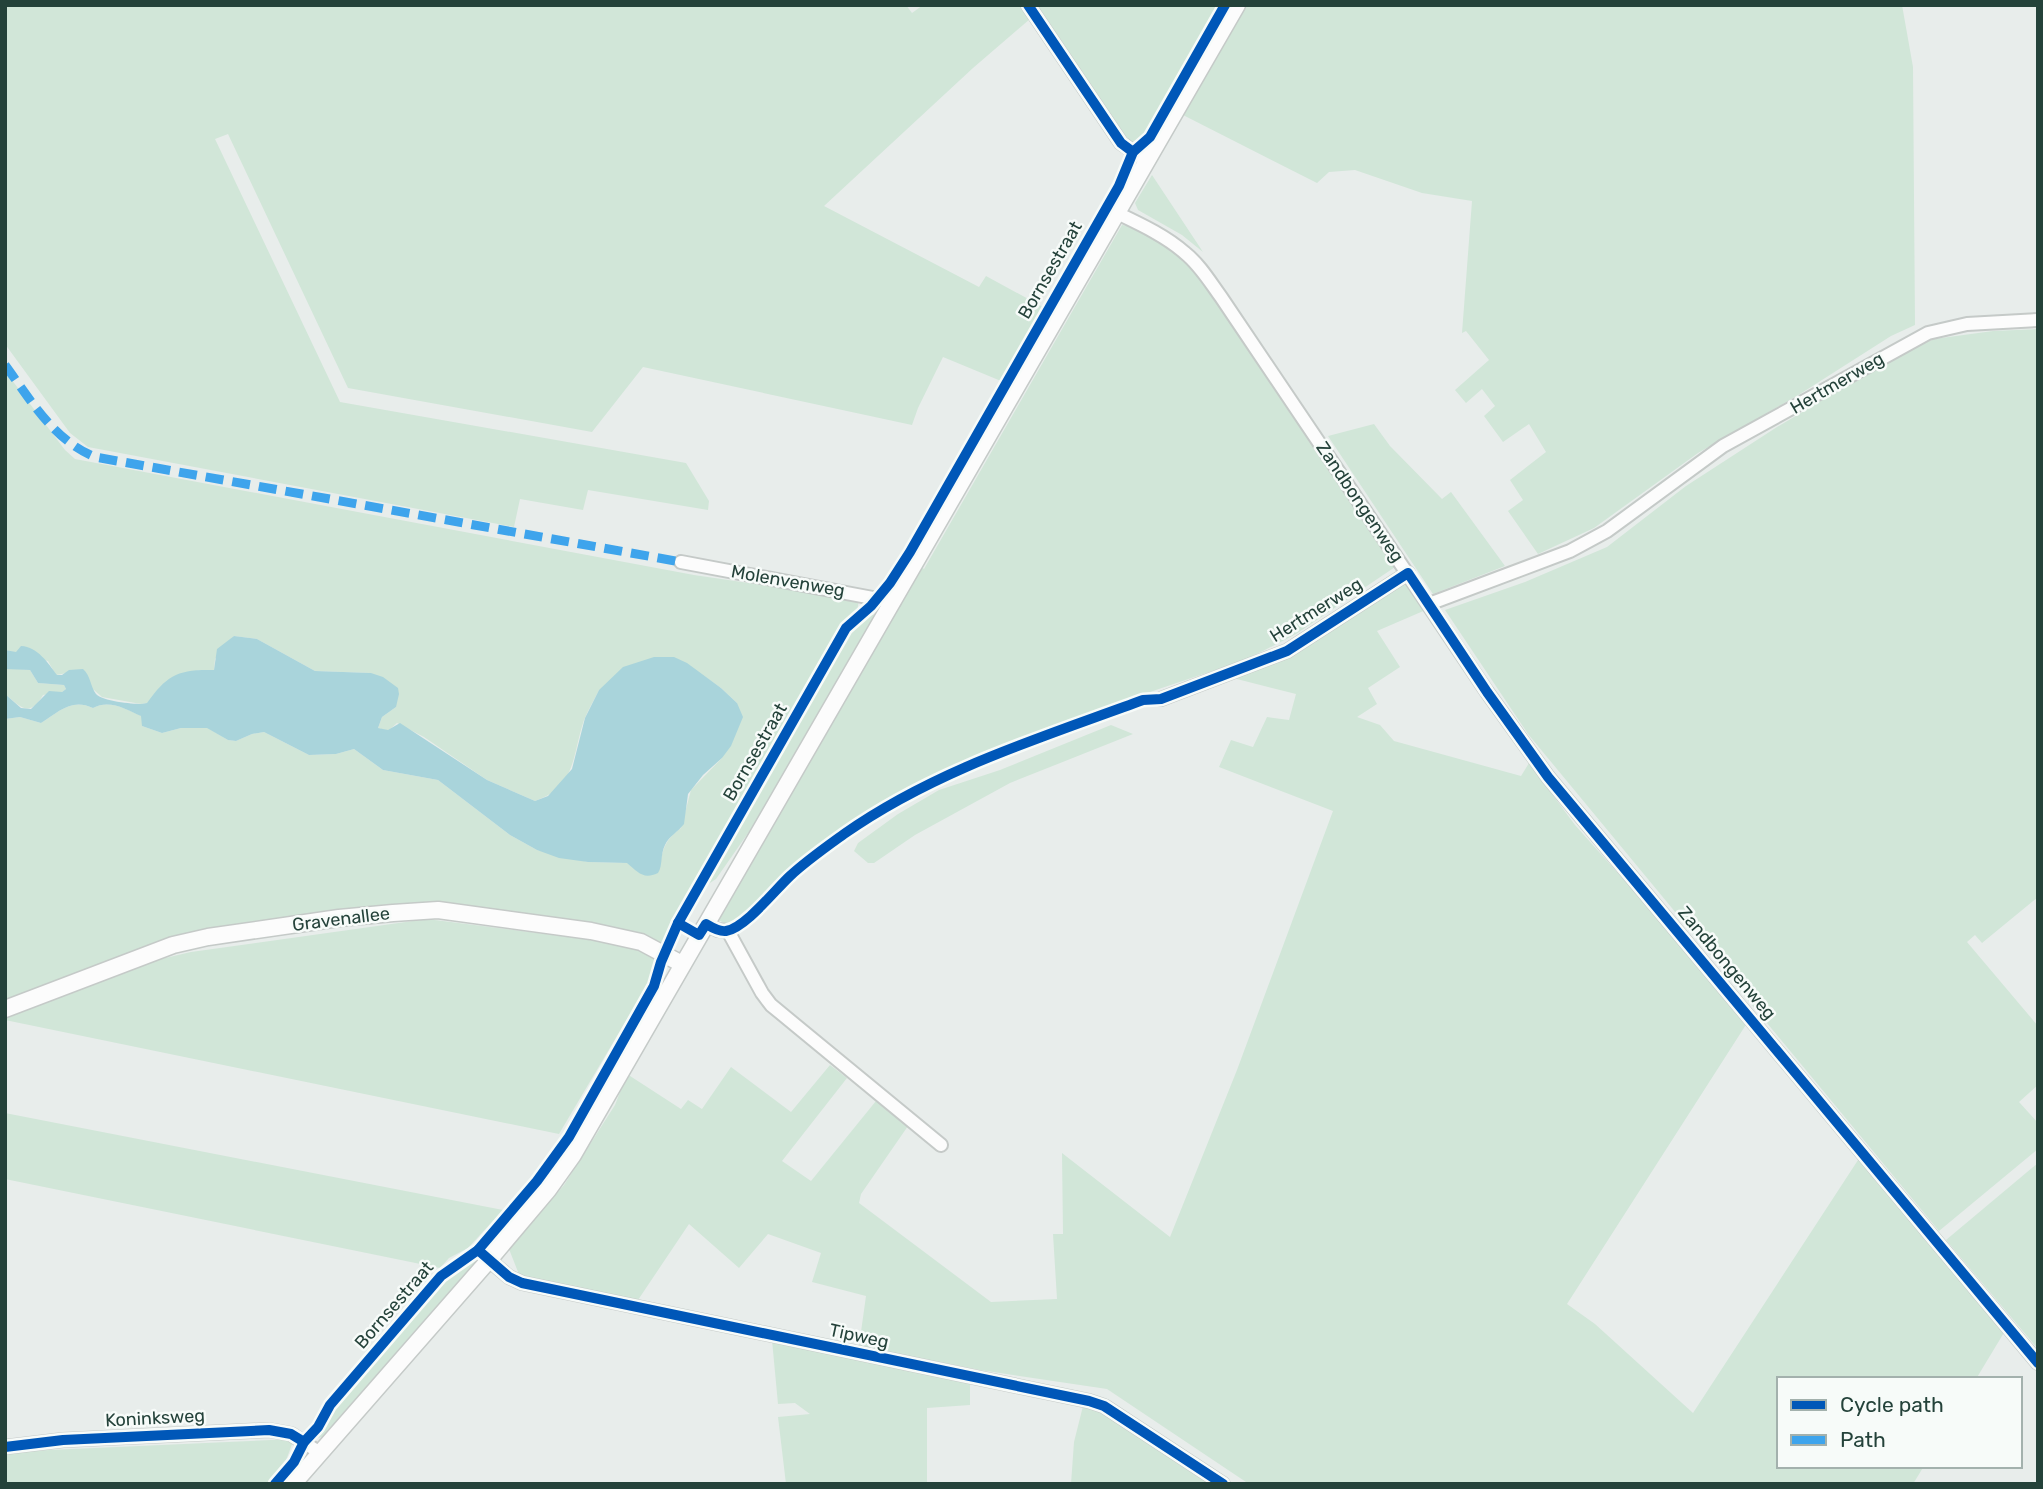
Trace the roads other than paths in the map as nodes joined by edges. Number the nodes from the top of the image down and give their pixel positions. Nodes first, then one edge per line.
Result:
1 (1028, 5) edge
2 (1237, 5) edge
3 (1147, 161) junction
4 (1117, 213) junction
5 (2038, 320) edge
6 (681, 562) dead end
7 (1408, 573) junction
8 (894, 602) junction
9 (1429, 604) junction
10 (1161, 699) dead end
11 (706, 924) junction
12 (682, 964) junction
13 (5, 1009) edge
14 (941, 1144) dead end
15 (489, 1260) junction
16 (2038, 1363) edge
17 (5, 1447) edge
18 (320, 1453) junction
19 (293, 1484) edge
20 (1223, 1484) edge

1 - 3 street
2 - 3 street, Bornsestraat
3 - 4 street, Bornsestraat
4 - 7 street, Zandbongenweg
4 - 8 street, Bornsestraat
5 - 9 street, Hertmerweg
6 - 8 street, Molenvenweg
7 - 9 street, Zandbongenweg
7 - 10 street, Hertmerweg
8 - 11 street, Bornsestraat
9 - 16 street, Zandbongenweg
11 - 12 street, Bornsestraat
11 - 14 street
12 - 13 street, Gravenallee
12 - 15 street, Bornsestraat
15 - 18 street, Bornsestraat
15 - 20 street, Tipweg
17 - 18 street, Koninksweg
18 - 19 street, Bornsestraat

